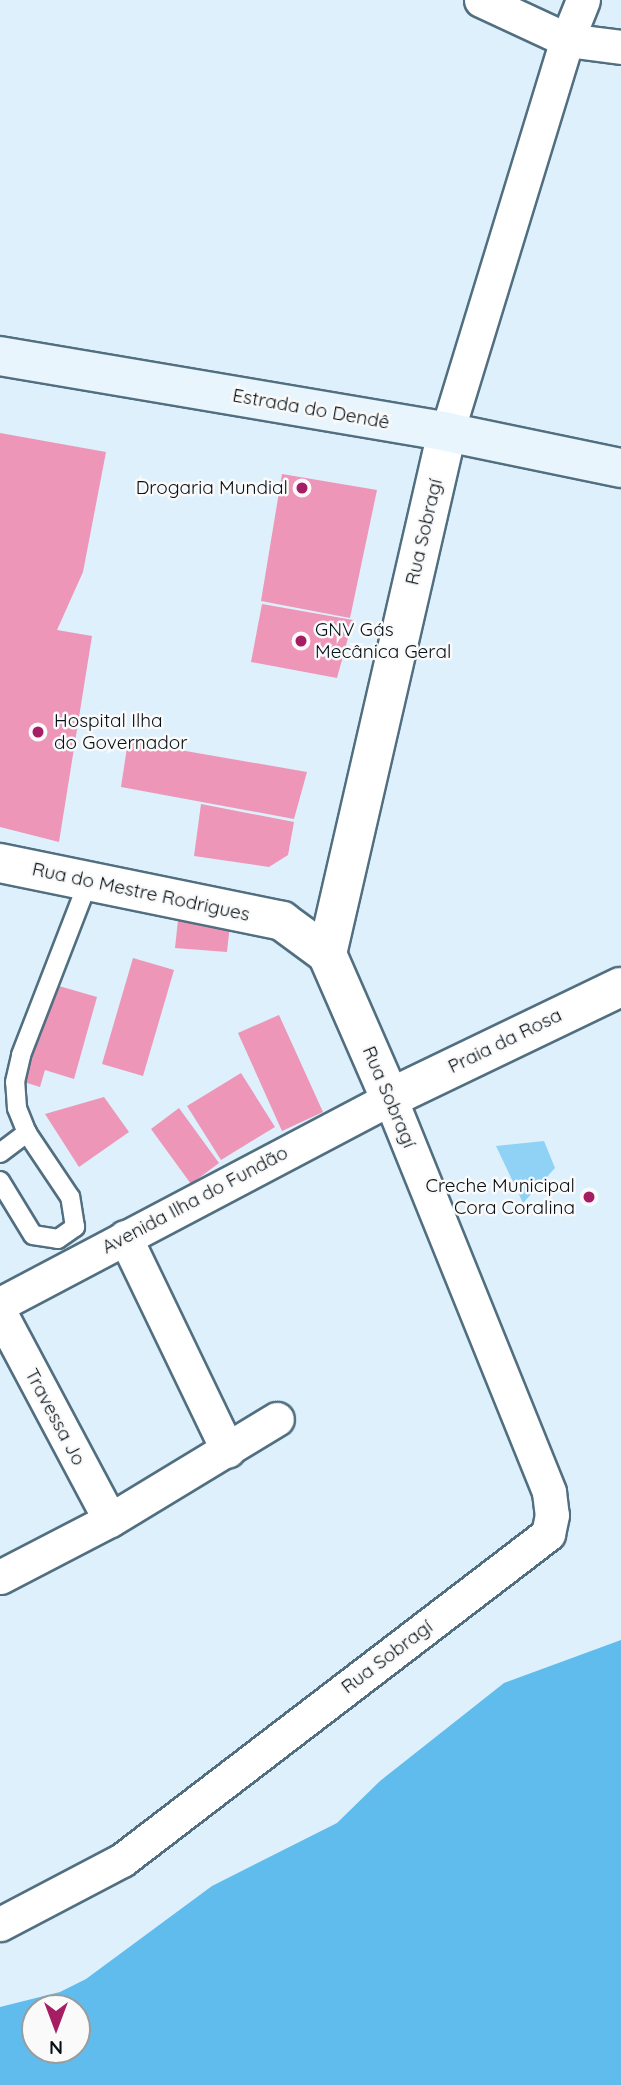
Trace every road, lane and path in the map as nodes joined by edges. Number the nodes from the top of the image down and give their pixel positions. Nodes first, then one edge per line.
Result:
1 (481, 0) edge
2 (583, 0) edge
3 (567, 40) junction
4 (621, 47) edge
5 (0, 356) edge
6 (447, 432) junction
7 (621, 468) edge
8 (0, 863) edge
9 (88, 882) junction
10 (339, 902) junction
11 (282, 921) junction
12 (327, 954) junction
13 (621, 987) edge
14 (390, 1098) junction
15 (27, 1133) junction
16 (0, 1153) edge
17 (0, 1181) edge
18 (125, 1237) junction
19 (0, 1304) edge
20 (0, 1313) edge
21 (277, 1419) dead end
22 (228, 1451) junction
23 (110, 1520) junction
24 (0, 1577) edge
25 (0, 1924) edge

1 - 3 street
2 - 3 street, Rua Sobragí
3 - 4 street
3 - 6 street, Rua Sobragí
5 - 6 main road, Estrada do Dendê
6 - 7 main road, Estrada do Dendê
6 - 10 street, Rua Sobragí
8 - 9 street, Rua do Mestre Rodrigues
9 - 11 street, Rua do Mestre Rodrigues
9 - 15 lane
10 - 11 street, Rua do Mestre Rodrigues
10 - 12 street, Rua Sobragí
11 - 12 street, Rua do Mestre Rodrigues
12 - 14 street, Rua Sobragí
13 - 14 street, Praia da Rosa
14 - 18 street, Avenida Ilha do Fundão
14 - 25 street, Rua Sobragí
15 - 16 lane
15 - 17 lane
18 - 19 street, Avenida Ilha do Fundão
18 - 22 street
20 - 23 street, Travessa Jo
21 - 22 street
22 - 23 street
23 - 24 street

